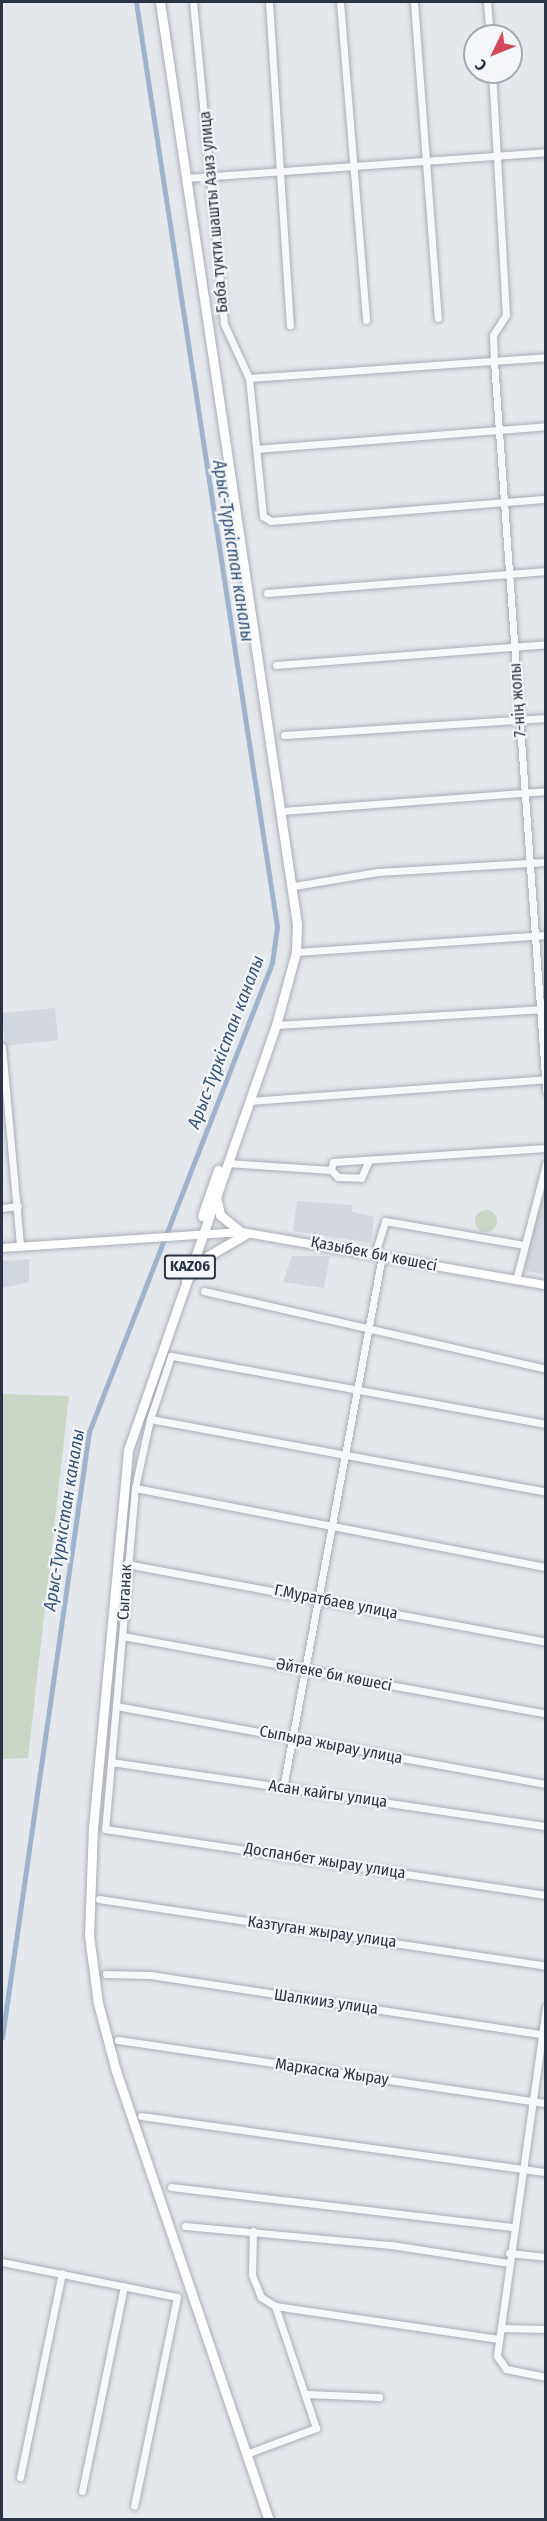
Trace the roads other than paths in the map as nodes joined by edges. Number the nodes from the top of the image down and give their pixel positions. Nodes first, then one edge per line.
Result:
1 (154, 2) edge
2 (160, 2) edge
3 (193, 2) edge
4 (269, 2) edge
5 (340, 2) edge
6 (414, 2) edge
7 (488, 2) edge
8 (489, 24) edge
9 (493, 84) edge
10 (546, 152) edge
11 (497, 155) junction
12 (424, 160) junction
13 (352, 164) junction
14 (280, 171) junction
15 (211, 176) junction
16 (186, 178) junction
17 (438, 318) dead end
18 (366, 320) dead end
19 (290, 325) dead end
20 (546, 357) edge
21 (494, 361) junction
22 (249, 378) junction
23 (546, 426) edge
24 (499, 431) junction
25 (256, 449) junction
26 (546, 499) edge
27 (505, 502) junction
28 (546, 571) edge
29 (509, 573) junction
30 (267, 592) dead end
31 (546, 644) edge
32 (514, 646) junction
33 (276, 665) dead end
34 (546, 718) edge
35 (519, 720) junction
36 (284, 735) dead end
37 (546, 791) edge
38 (524, 792) junction
39 (282, 811) junction
40 (546, 862) edge
41 (528, 863) junction
42 (294, 886) junction
43 (546, 935) edge
44 (534, 936) junction
45 (296, 952) junction
46 (542, 1009) edge
47 (276, 1025) junction
48 (2, 1047) edge
49 (545, 1079) edge
50 (546, 1089) edge
51 (249, 1101) junction
52 (6, 1126) edge
53 (546, 1148) edge
54 (368, 1162) junction
55 (227, 1163) junction
56 (546, 1164) edge
57 (331, 1170) junction
58 (216, 1197) junction
59 (18, 1206) junction
60 (2, 1208) edge
61 (199, 1231) junction
62 (244, 1233) junction
63 (524, 1245) junction
64 (20, 1246) junction
65 (2, 1248) edge
66 (378, 1255) junction
67 (516, 1280) junction
68 (184, 1281) junction
69 (546, 1285) edge
70 (204, 1291) dead end
71 (368, 1328) junction
72 (546, 1369) edge
73 (356, 1388) junction
74 (150, 1419) junction
75 (546, 1424) edge
76 (343, 1455) junction
77 (135, 1488) junction
78 (546, 1492) edge
79 (329, 1525) junction
80 (126, 1564) junction
81 (546, 1567) edge
82 (315, 1598) junction
83 (123, 1636) junction
84 (546, 1642) edge
85 (304, 1669) junction
86 (116, 1706) junction
87 (546, 1714) edge
88 (291, 1737) junction
89 (111, 1762) junction
90 (546, 1784) edge
91 (283, 1788) junction
92 (546, 1826) edge
93 (105, 1828) joint
94 (546, 1895) edge
95 (99, 1899) dead end
96 (546, 1966) edge
97 (106, 1974) dead end
98 (546, 2007) edge
99 (544, 2034) edge
100 (118, 2040) dead end
101 (531, 2101) junction
102 (546, 2103) edge
103 (141, 2116) dead end
104 (520, 2169) junction
105 (546, 2172) edge
106 (171, 2187) dead end
107 (185, 2226) dead end
108 (512, 2227) junction
109 (253, 2231) junction
110 (509, 2253) junction
111 (546, 2257) edge
112 (2, 2262) edge
113 (508, 2263) junction
114 (62, 2273) junction
115 (124, 2286) junction
116 (275, 2306) junction
117 (501, 2328) junction
118 (546, 2328) edge
119 (499, 2338) junction
120 (546, 2377) edge
121 (306, 2394) junction
122 (380, 2397) dead end
123 (246, 2454) junction
124 (20, 2477) dead end
125 (82, 2492) dead end
126 (134, 2505) dead end
127 (263, 2520) edge
128 (269, 2520) edge

1 - 61 highway, KАZ06
2 - 16 highway, KАZ06
3 - 15 street, Баба тукти шашты Азиз улица
4 - 14 street
5 - 13 street
6 - 12 street
7 - 8 street
9 - 11 street
10 - 11 street
11 - 12 street
11 - 21 street, 7-нің жолы
12 - 13 street
12 - 17 street
13 - 14 street
13 - 18 street
14 - 15 street
14 - 19 street
15 - 16 street
15 - 22 street, Баба тукти шашты Азиз улица
16 - 39 highway, KАZ06
20 - 21 street
21 - 22 street
21 - 24 street, 7-нің жолы
22 - 25 street, Баба тукти шашты Азиз улица
23 - 24 street
24 - 25 street
24 - 27 street, 7-нің жолы
25 - 27 street, Баба тукти шашты Азиз улица
26 - 27 street
27 - 29 street, 7-нің жолы
28 - 29 street
29 - 30 street
29 - 32 street, 7-нің жолы
31 - 32 street
32 - 33 street
32 - 35 street, 7-нің жолы
34 - 35 street
35 - 36 street
35 - 38 street, 7-нің жолы
37 - 38 street
38 - 39 street
38 - 41 street, 7-нің жолы
39 - 42 highway, KАZ06
40 - 41 street
41 - 42 street
41 - 44 street, 7-нің жолы
42 - 45 highway, KАZ06
43 - 44 street
44 - 45 street
44 - 46 street, 7-нің жолы
45 - 47 highway, KАZ06
46 - 47 street
46 - 49 street, 7-нің жолы
47 - 51 highway, KАZ06
48 - 52 street
49 - 50 street, 7-нің жолы
49 - 51 street
51 - 55 highway, KАZ06
52 - 59 street
53 - 54 street
54 - 57 street
54 - 57 street
55 - 57 street
55 - 58 highway, KАZ06
56 - 63 street
58 - 61 highway, KАZ06
58 - 62 highway
59 - 60 street
59 - 64 street
61 - 62 main road, Қазыбек би көшесі
61 - 64 main road, Қазыбек би көшесі
61 - 68 highway, KАZ06
61 - 127 highway, KАZ06
62 - 66 main road, Қазыбек би көшесі
62 - 68 highway
63 - 66 street
63 - 67 street
64 - 65 main road, Қазыбек би көшесі
66 - 67 main road, Қазыбек би көшесі
66 - 71 street
67 - 69 main road, Қазыбек би көшесі
68 - 123 highway, KАZ06
70 - 71 street
71 - 72 street
71 - 73 street
73 - 74 street, Сыганак
73 - 75 street
73 - 76 street
74 - 76 street
74 - 77 street, Сыганак
76 - 78 street
76 - 79 street
77 - 79 street
77 - 80 street, Сыганак
79 - 81 street
79 - 82 street
80 - 82 street, Г.Муратбаев улица
80 - 83 street, Сыганак
82 - 84 street, Г.Муратбаев улица
82 - 85 street
83 - 85 street, Әйтеке би көшесі
83 - 86 street, Сыганак
85 - 87 street, Әйтеке би көшесі
85 - 88 street
86 - 88 street, Сыпыра жырау улица
86 - 89 street, Сыганак
88 - 90 street, Сыпыра жырау улица
88 - 91 street
89 - 91 street, Асан кайгы улица
89 - 93 street, Сыганак
91 - 92 street, Асан кайгы улица
93 - 94 street, Доспанбет жырау улица
95 - 96 street, Казтуган жырау улица
97 - 99 street, Шалкииз улица
98 - 99 street
99 - 101 street
100 - 101 street, Маркаска Жырау
101 - 102 street, Маркаска Жырау
101 - 104 street
103 - 104 street
104 - 105 street
104 - 108 street
106 - 108 street
107 - 109 street
108 - 110 street
109 - 113 street
109 - 116 street
110 - 111 street
110 - 113 street
112 - 114 street
113 - 117 street
114 - 115 street
114 - 124 street
115 - 125 street
115 - 126 street
116 - 119 street
116 - 121 street
117 - 118 street
117 - 119 street
119 - 120 street
121 - 122 street
121 - 123 street
123 - 128 highway, KАZ06

